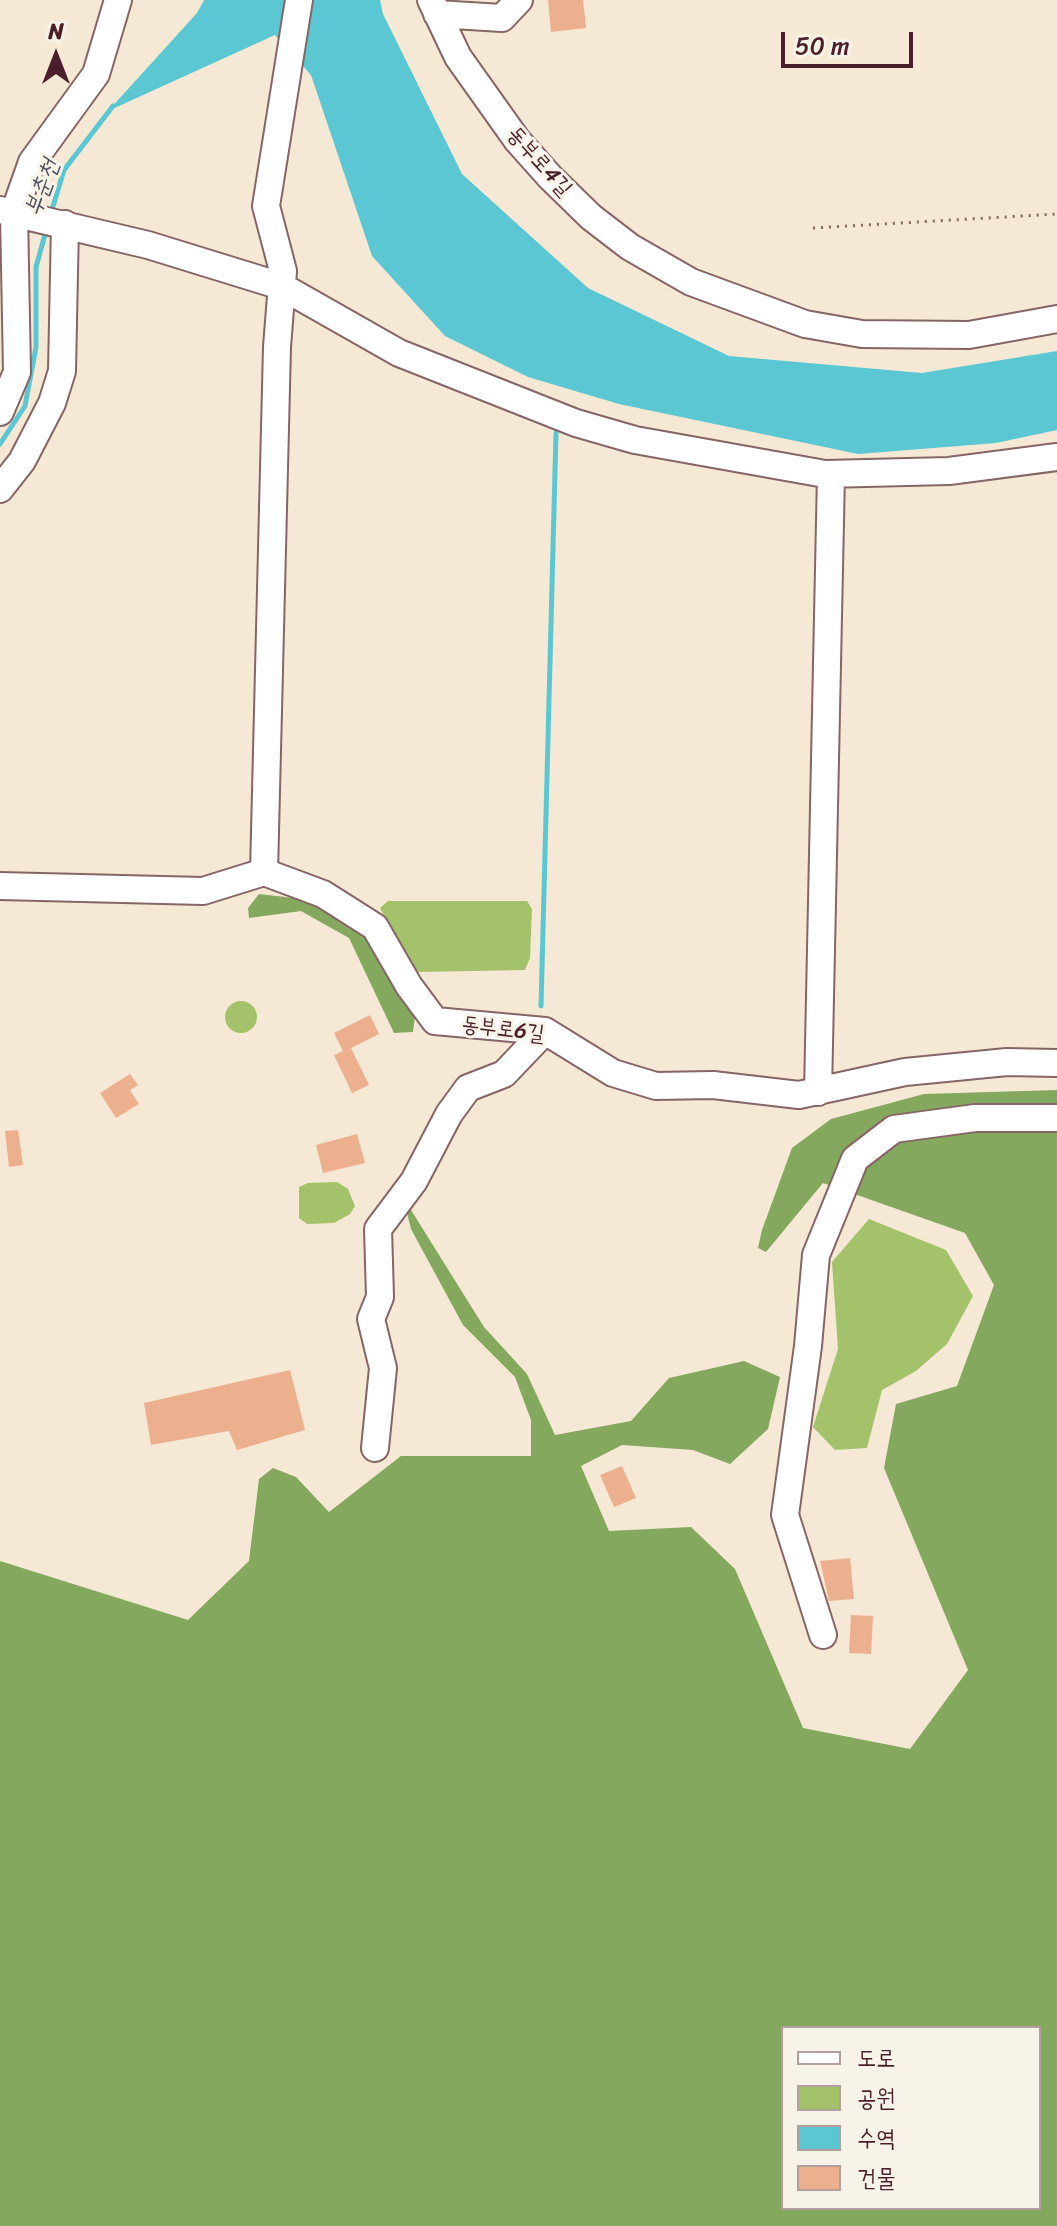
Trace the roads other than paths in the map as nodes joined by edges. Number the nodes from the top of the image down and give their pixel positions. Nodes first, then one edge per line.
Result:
1 (118, 0) edge
2 (299, 0) edge
3 (519, 0) edge
4 (434, 7) edge
5 (7, 212) edge
6 (65, 224) junction
7 (281, 286) junction
8 (1057, 319) edge
9 (0, 412) edge
10 (1057, 457) edge
11 (831, 474) junction
12 (0, 489) edge
13 (264, 872) junction
14 (0, 886) edge
15 (545, 1031) junction
16 (1057, 1063) edge
17 (818, 1092) junction
18 (1057, 1118) edge
19 (375, 1448) dead end
20 (823, 1635) dead end

1 - 5 street
2 - 7 street
3 - 4 street
4 - 8 street, 동부로4길
5 - 6 street
5 - 9 street
6 - 7 street
6 - 12 street
7 - 11 street
7 - 13 street
10 - 11 street
11 - 17 street
13 - 14 street
13 - 15 street, 동부로6길
15 - 17 street, 동부로6길
15 - 19 street
16 - 17 street, 동부로6길
18 - 20 street

